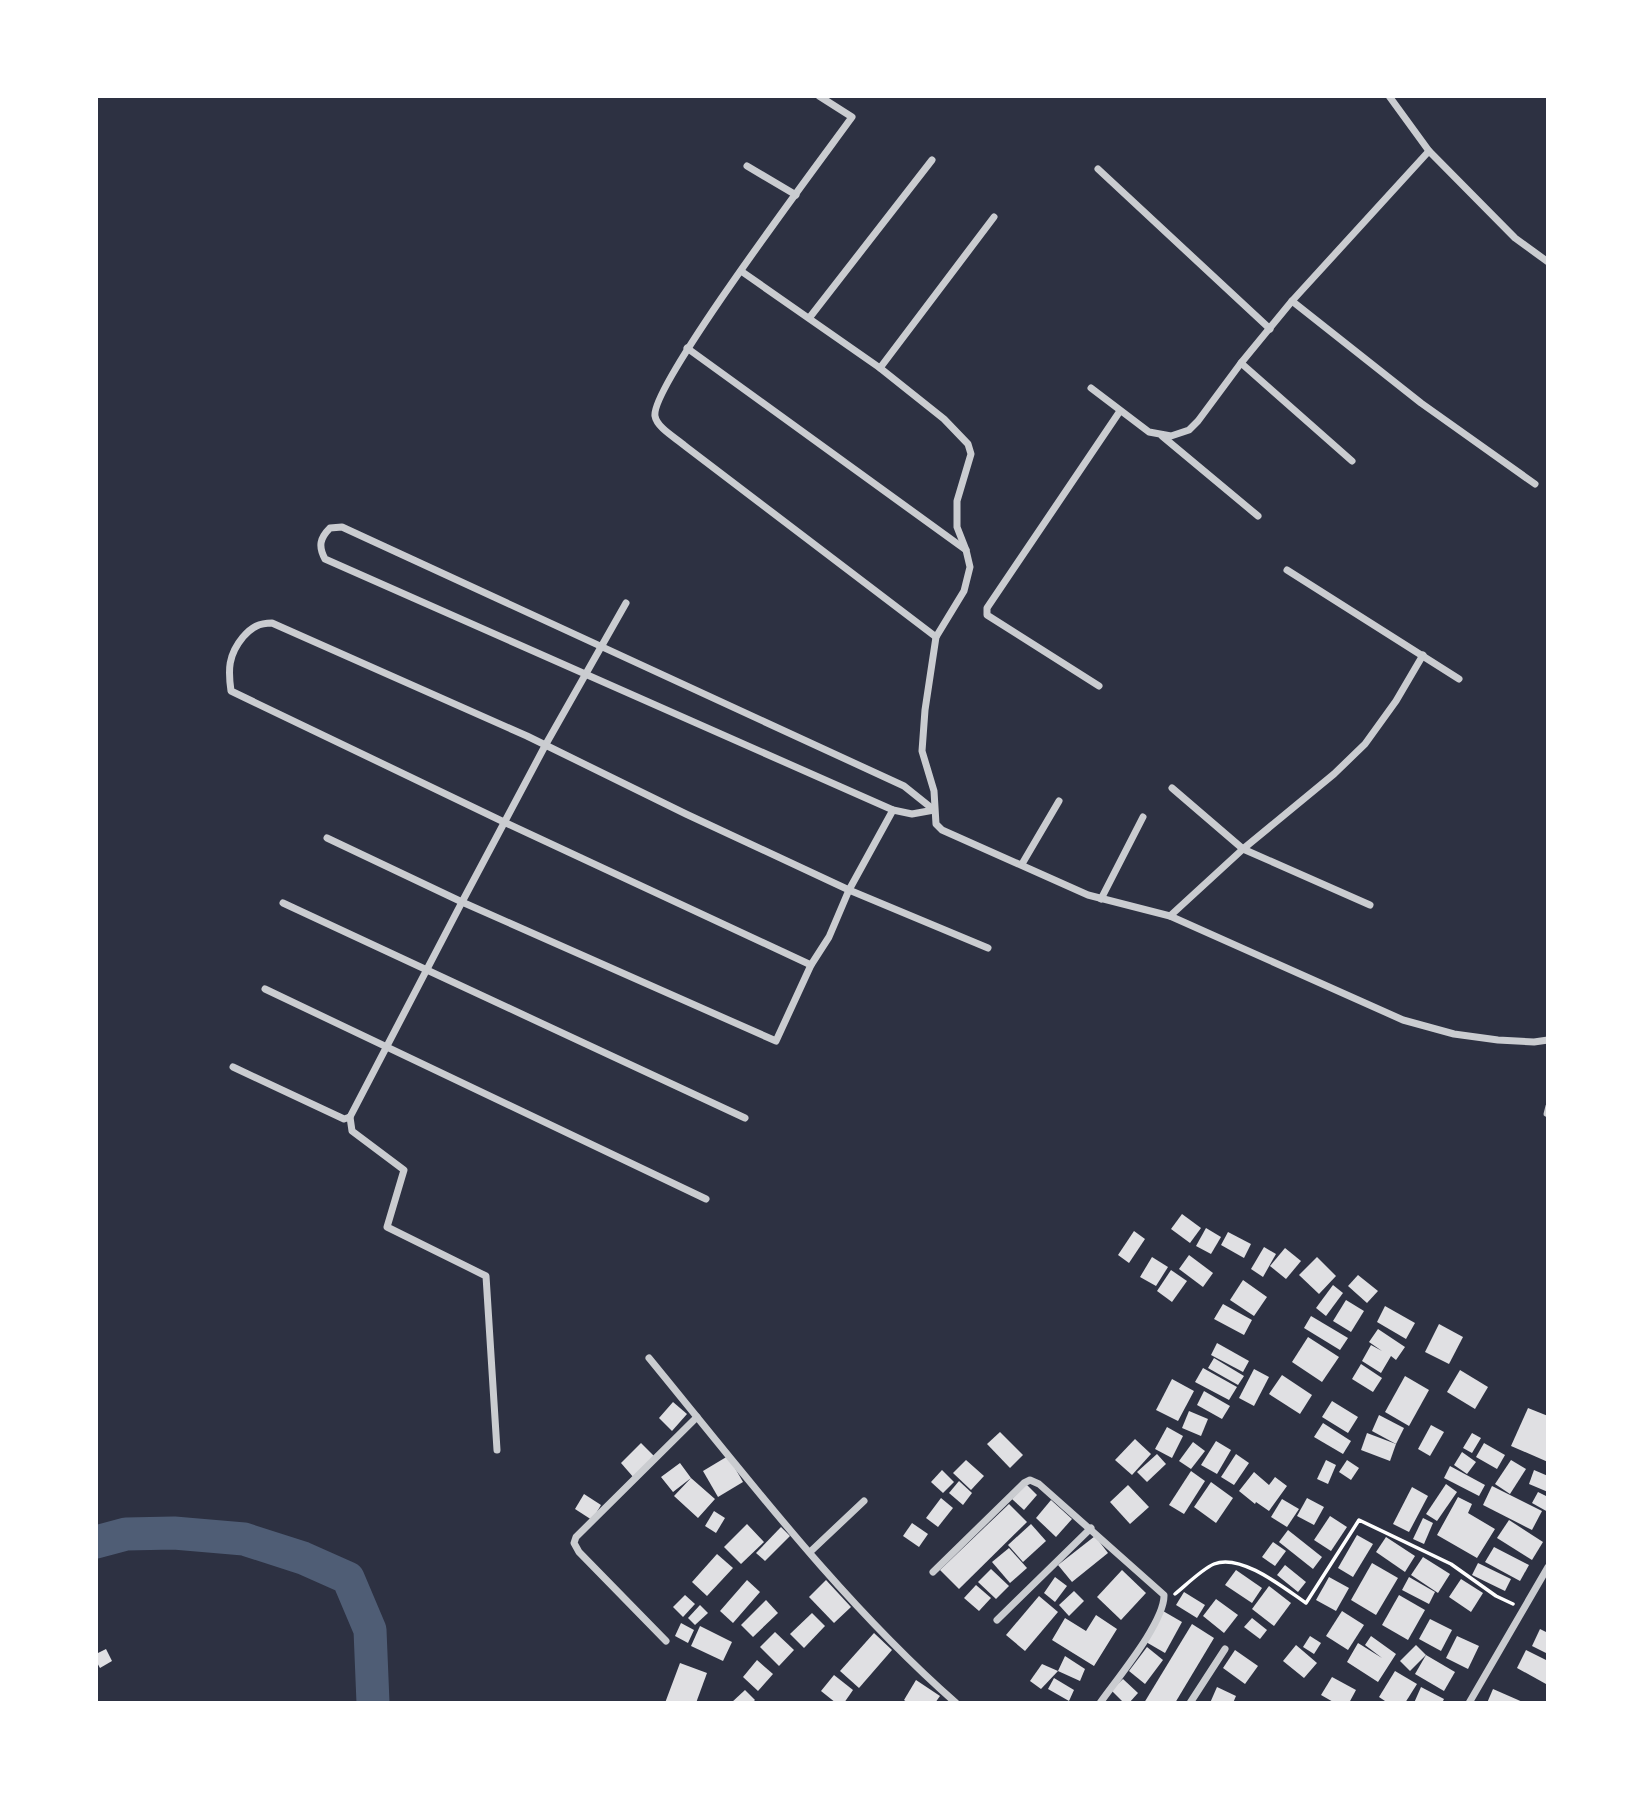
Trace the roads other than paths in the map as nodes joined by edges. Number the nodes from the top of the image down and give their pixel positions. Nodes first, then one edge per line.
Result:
1 (819, 96) edge
2 (1389, 96) edge
3 (1429, 151) junction
4 (932, 160) dead end
5 (747, 166) dead end
6 (1098, 169) dead end
7 (796, 195) junction
8 (994, 217) dead end
9 (1548, 262) edge
10 (741, 271) junction
11 (1293, 301) junction
12 (810, 317) junction
13 (1270, 329) junction
14 (687, 348) junction
15 (1241, 363) junction
16 (880, 368) junction
17 (1091, 388) dead end
18 (1120, 411) junction
19 (1161, 436) junction
20 (1352, 461) dead end
21 (1535, 484) dead end
22 (1258, 516) dead end
23 (966, 550) junction
24 (1287, 570) dead end
25 (626, 603) dead end
26 (936, 637) junction
27 (601, 647) junction
28 (1423, 655) junction
29 (586, 673) junction
30 (1459, 679) dead end
31 (1099, 686) dead end
32 (545, 744) junction
33 (1172, 788) dead end
34 (1059, 801) dead end
35 (892, 810) junction
36 (934, 810) junction
37 (1143, 817) dead end
38 (506, 823) junction
39 (327, 838) dead end
40 (1243, 849) junction
41 (1022, 864) junction
42 (849, 890) junction
43 (1101, 899) junction
44 (462, 902) junction
45 (283, 903) dead end
46 (1370, 905) dead end
47 (1170, 916) junction
48 (988, 948) dead end
49 (811, 965) junction
50 (425, 971) junction
51 (265, 989) dead end
52 (1548, 1040) edge
53 (385, 1047) junction
54 (233, 1068) dead end
55 (1548, 1106) edge
56 (1548, 1115) edge
57 (350, 1116) junction
58 (745, 1118) dead end
59 (706, 1199) dead end
60 (649, 1358) dead end
61 (697, 1417) junction
62 (497, 1450) dead end
63 (864, 1501) dead end
64 (1091, 1528) junction
65 (810, 1552) junction
66 (1548, 1567) edge
67 (933, 1572) dead end
68 (997, 1620) dead end
69 (666, 1641) dead end
70 (1224, 1649) dead end
71 (956, 1703) edge
72 (1100, 1703) edge
73 (1190, 1703) edge
74 (1469, 1703) edge

1 - 7 street
2 - 3 street
3 - 9 street
3 - 11 street
4 - 12 street
5 - 7 street
6 - 13 street
7 - 10 street
8 - 16 street
10 - 12 street
10 - 14 street
11 - 13 street
11 - 21 street
12 - 16 street
13 - 15 street
14 - 23 street
14 - 26 street
15 - 19 street
15 - 20 street
16 - 23 street
17 - 18 street
18 - 19 street
18 - 31 street
19 - 22 street
23 - 26 street
24 - 28 street
25 - 27 street
26 - 36 street
27 - 29 street
27 - 29 street
27 - 36 street
28 - 30 street
28 - 40 street
29 - 32 street
29 - 35 street
32 - 38 street
32 - 38 street
32 - 42 street
33 - 40 street
34 - 41 street
35 - 36 street
35 - 42 street
36 - 41 street
37 - 43 street
38 - 44 street
38 - 49 street
39 - 44 street
40 - 46 street
40 - 47 street
41 - 43 street
42 - 48 street
42 - 49 street
43 - 47 street
44 - 49 street
44 - 50 street
45 - 50 street
47 - 52 street
50 - 53 street
50 - 58 street
51 - 53 street
53 - 57 street
53 - 59 street
54 - 57 street
55 - 56 lane
57 - 62 street
60 - 61 street
61 - 65 street
61 - 69 street
63 - 65 street
64 - 67 street
64 - 68 street
64 - 72 street
65 - 71 street
66 - 74 street
70 - 73 street

